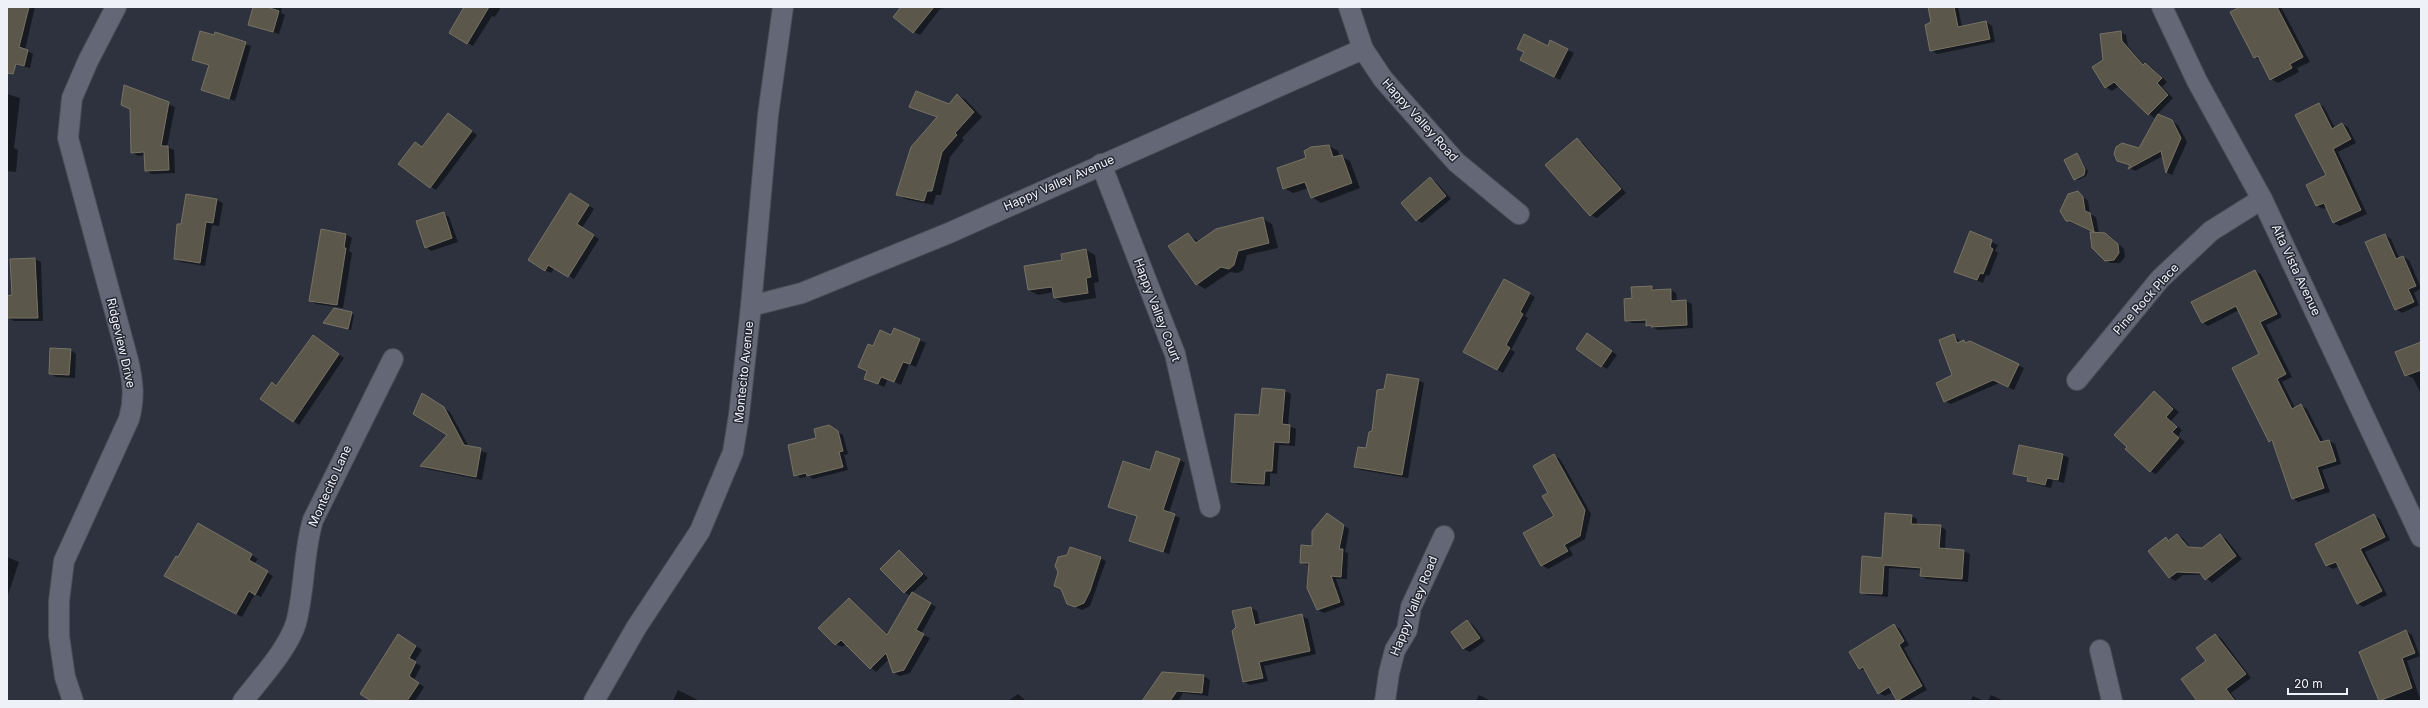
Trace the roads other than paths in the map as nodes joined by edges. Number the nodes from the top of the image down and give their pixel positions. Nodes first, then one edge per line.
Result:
1 (116, 7) edge
2 (783, 7) edge
3 (1349, 7) edge
4 (2162, 7) edge
5 (1363, 49) junction
6 (1101, 164) junction
7 (2262, 200) junction
8 (1519, 214) dead end
9 (751, 306) junction
10 (393, 359) dead end
11 (2077, 380) dead end
12 (1210, 507) dead end
13 (1444, 536) dead end
14 (2421, 537) edge
15 (2100, 650) dead end
16 (73, 701) edge
17 (243, 701) edge
18 (594, 701) edge
19 (1385, 701) edge
20 (2112, 701) edge

1 - 16 street, Ridgeview Drive
2 - 9 street, Montecito Avenue
3 - 5 street, Happy Valley Road
4 - 7 street, Alta Vista Avenue
5 - 6 street, Happy Valley Avenue
5 - 8 street, Happy Valley Road
6 - 9 street, Happy Valley Avenue
6 - 12 street, Happy Valley Court
7 - 11 street, Pine Rock Place
7 - 14 street, Alta Vista Avenue
9 - 18 street, Montecito Avenue
10 - 17 street, Montecito Lane
13 - 19 street, Happy Valley Road
15 - 20 street

